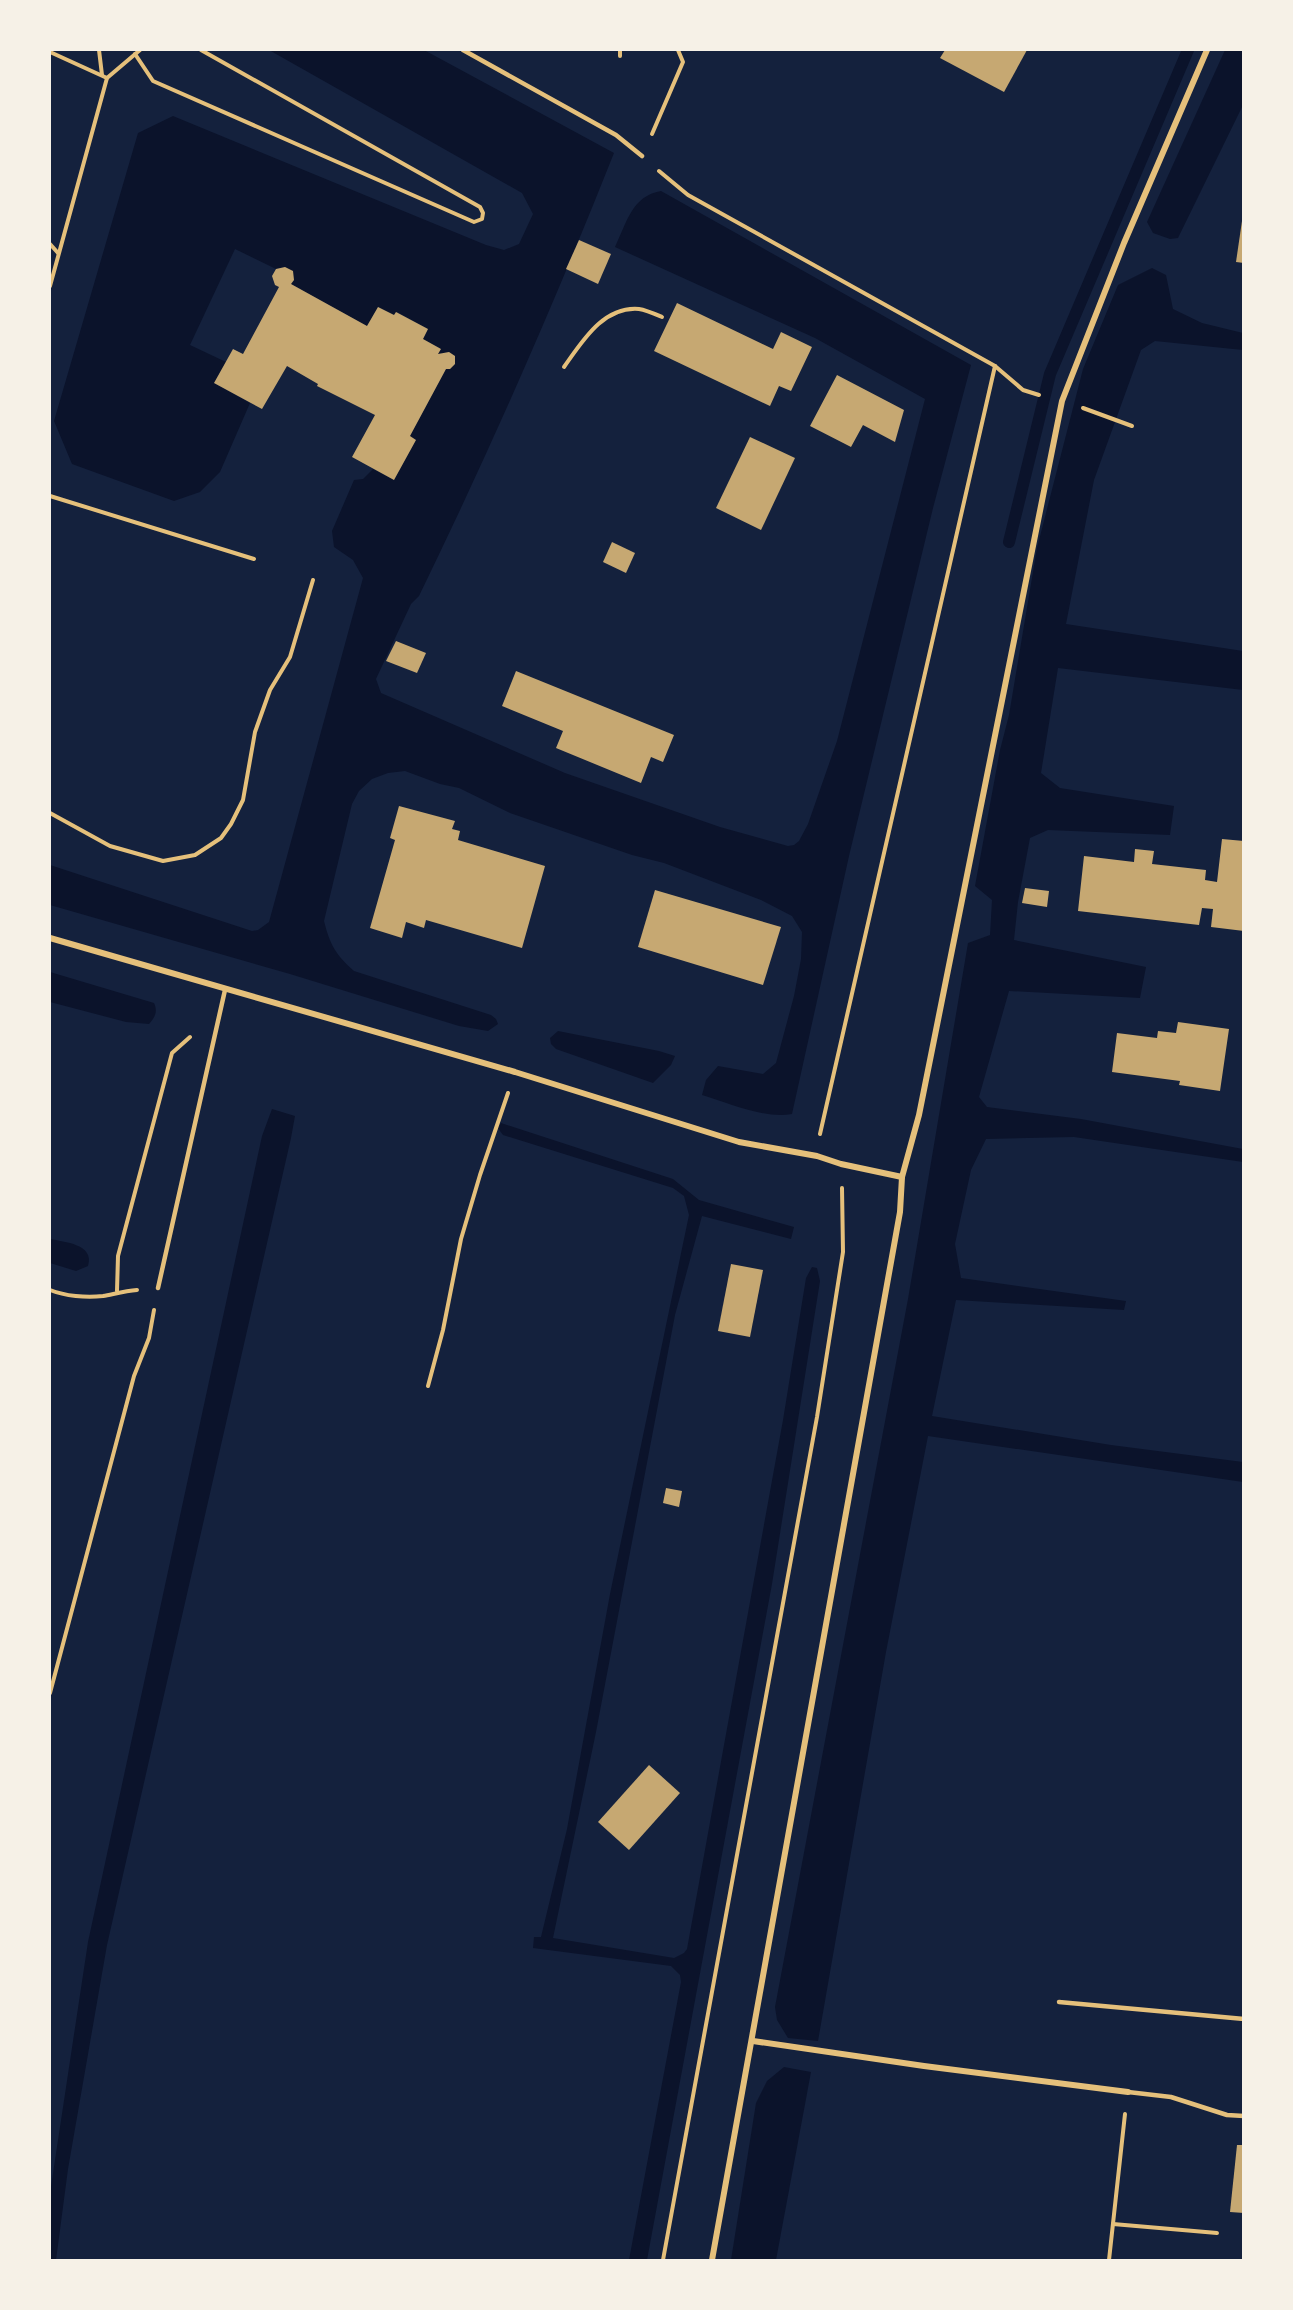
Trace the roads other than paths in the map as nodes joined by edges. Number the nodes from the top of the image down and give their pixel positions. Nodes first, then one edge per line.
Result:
1 (463, 50) edge
2 (1207, 50) edge
3 (642, 156) road end
4 (50, 938) edge
5 (225, 990) junction
6 (902, 1177) junction
7 (158, 1288) road end
8 (1059, 2002) dead end
9 (1244, 2019) edge
10 (753, 2041) junction
11 (1128, 2092) joint
12 (1244, 2116) edge
13 (712, 2260) edge

1 - 3 lane
2 - 6 street
4 - 5 street
5 - 6 street
5 - 7 lane
6 - 10 street
8 - 9 lane
10 - 11 street
10 - 13 street
11 - 12 lane

